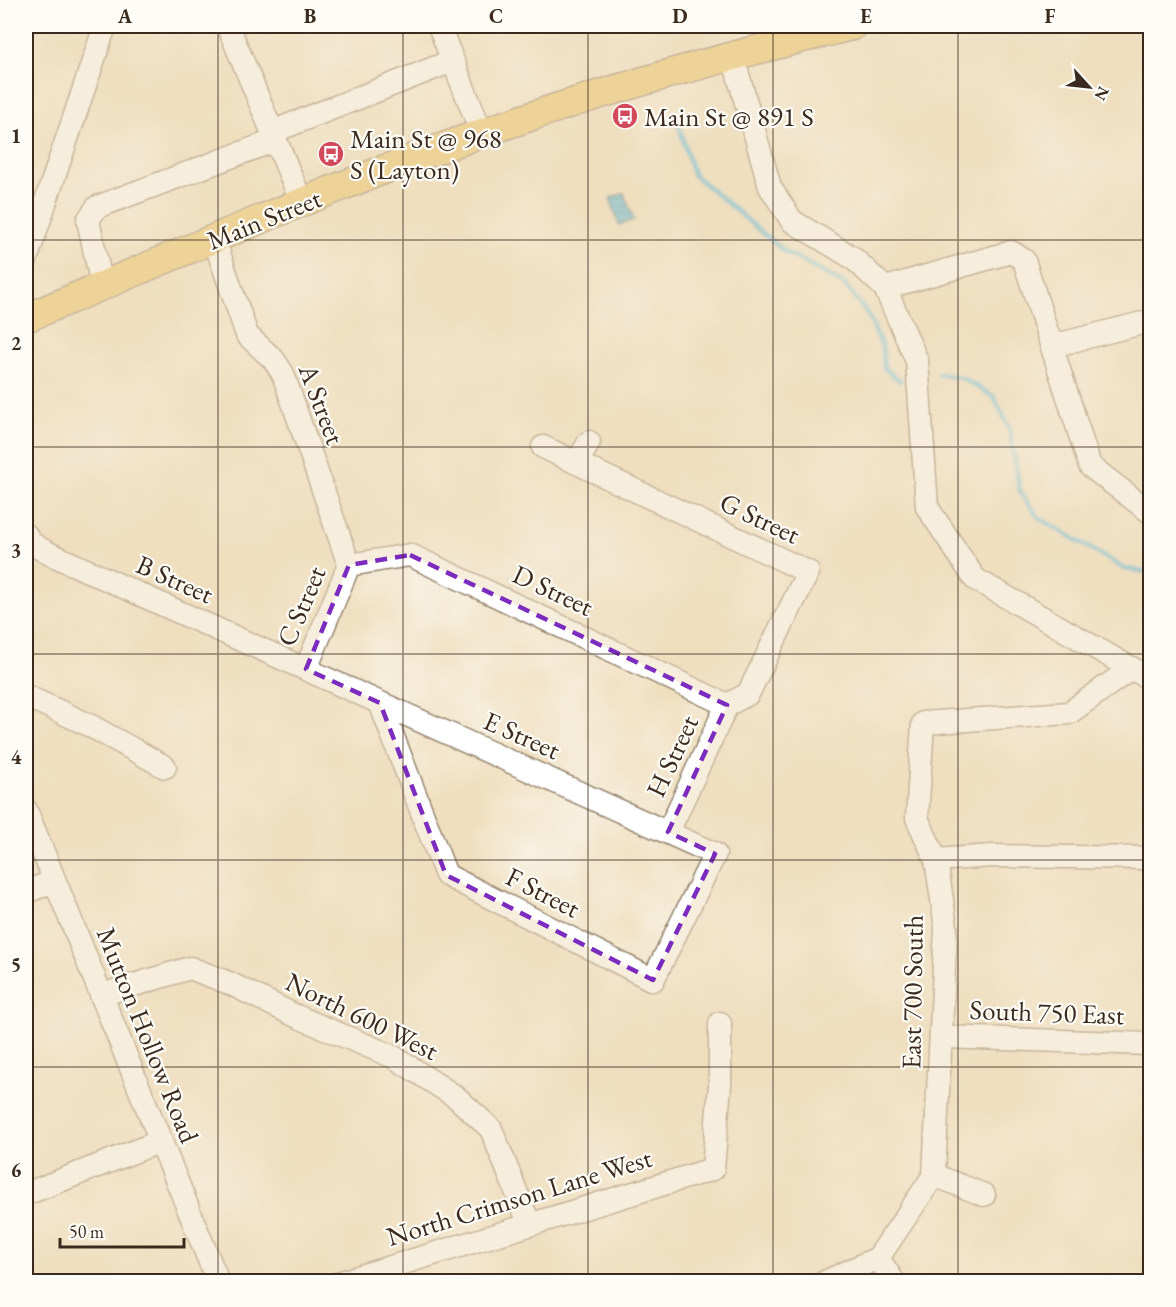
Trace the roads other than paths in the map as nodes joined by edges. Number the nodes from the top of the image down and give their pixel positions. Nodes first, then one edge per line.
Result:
1 (105, 26) edge
2 (228, 26) edge
3 (439, 26) edge
4 (852, 26) edge
5 (784, 34) edge
6 (733, 57) junction
7 (452, 60) junction
8 (482, 134) junction
9 (274, 136) junction
10 (302, 203) junction
11 (214, 239) junction
12 (26, 260) edge
13 (102, 286) junction
14 (885, 288) junction
15 (26, 318) edge
16 (1150, 321) edge
17 (1052, 346) junction
18 (588, 442) dead end
19 (543, 447) dead end
20 (577, 463) junction
21 (1150, 512) edge
22 (26, 535) edge
23 (349, 565) junction
24 (306, 669) junction
25 (1141, 674) edge
26 (26, 696) edge
27 (380, 703) junction
28 (728, 705) junction
29 (165, 767) dead end
30 (26, 810) edge
31 (668, 832) junction
32 (715, 854) joint
33 (1150, 858) edge
34 (936, 860) junction
35 (54, 881) junction
36 (26, 892) edge
37 (101, 995) junction
38 (720, 1023) dead end
39 (941, 1037) junction
40 (1150, 1044) edge
41 (161, 1141) junction
42 (934, 1175) junction
43 (26, 1194) edge
44 (984, 1195) dead end
45 (529, 1223) junction
46 (878, 1258) junction
47 (218, 1281) edge
48 (341, 1281) edge
49 (825, 1281) edge
50 (894, 1281) edge

1 - 12 street
2 - 9 street
3 - 7 street
4 - 5 main road, Main Street
5 - 6 main road, Main Street
6 - 8 main road, Main Street
6 - 14 street
7 - 8 street
7 - 9 street
8 - 10 main road, Main Street
9 - 10 street
9 - 13 street
10 - 11 main road, Main Street
11 - 13 main road, Main Street
11 - 23 street, A Street
13 - 15 main road, Main Street
14 - 17 street
14 - 25 street
16 - 17 street
17 - 21 street
18 - 20 street
19 - 20 street, G Street
20 - 28 street, G Street
22 - 24 street, B Street
23 - 24 street, C Street
23 - 28 street, D Street
24 - 27 street, E Street
25 - 34 street, East 700 South
26 - 29 street
27 - 31 street, E Street
27 - 32 street, F Street
28 - 31 street, H Street
30 - 35 street, Mutton Hollow Road
31 - 32 street, E Street
33 - 34 street
34 - 39 street, East 700 South
35 - 36 street
35 - 37 street, Mutton Hollow Road
37 - 41 street, Mutton Hollow Road
37 - 45 street, North 600 West
38 - 45 street, North Crimson Lane West
39 - 40 street, South 750 East
39 - 42 street, East 700 South
41 - 43 street
41 - 47 street, Mutton Hollow Road
42 - 44 street
42 - 46 street
45 - 48 street, North Crimson Lane West
46 - 49 street
46 - 50 street

